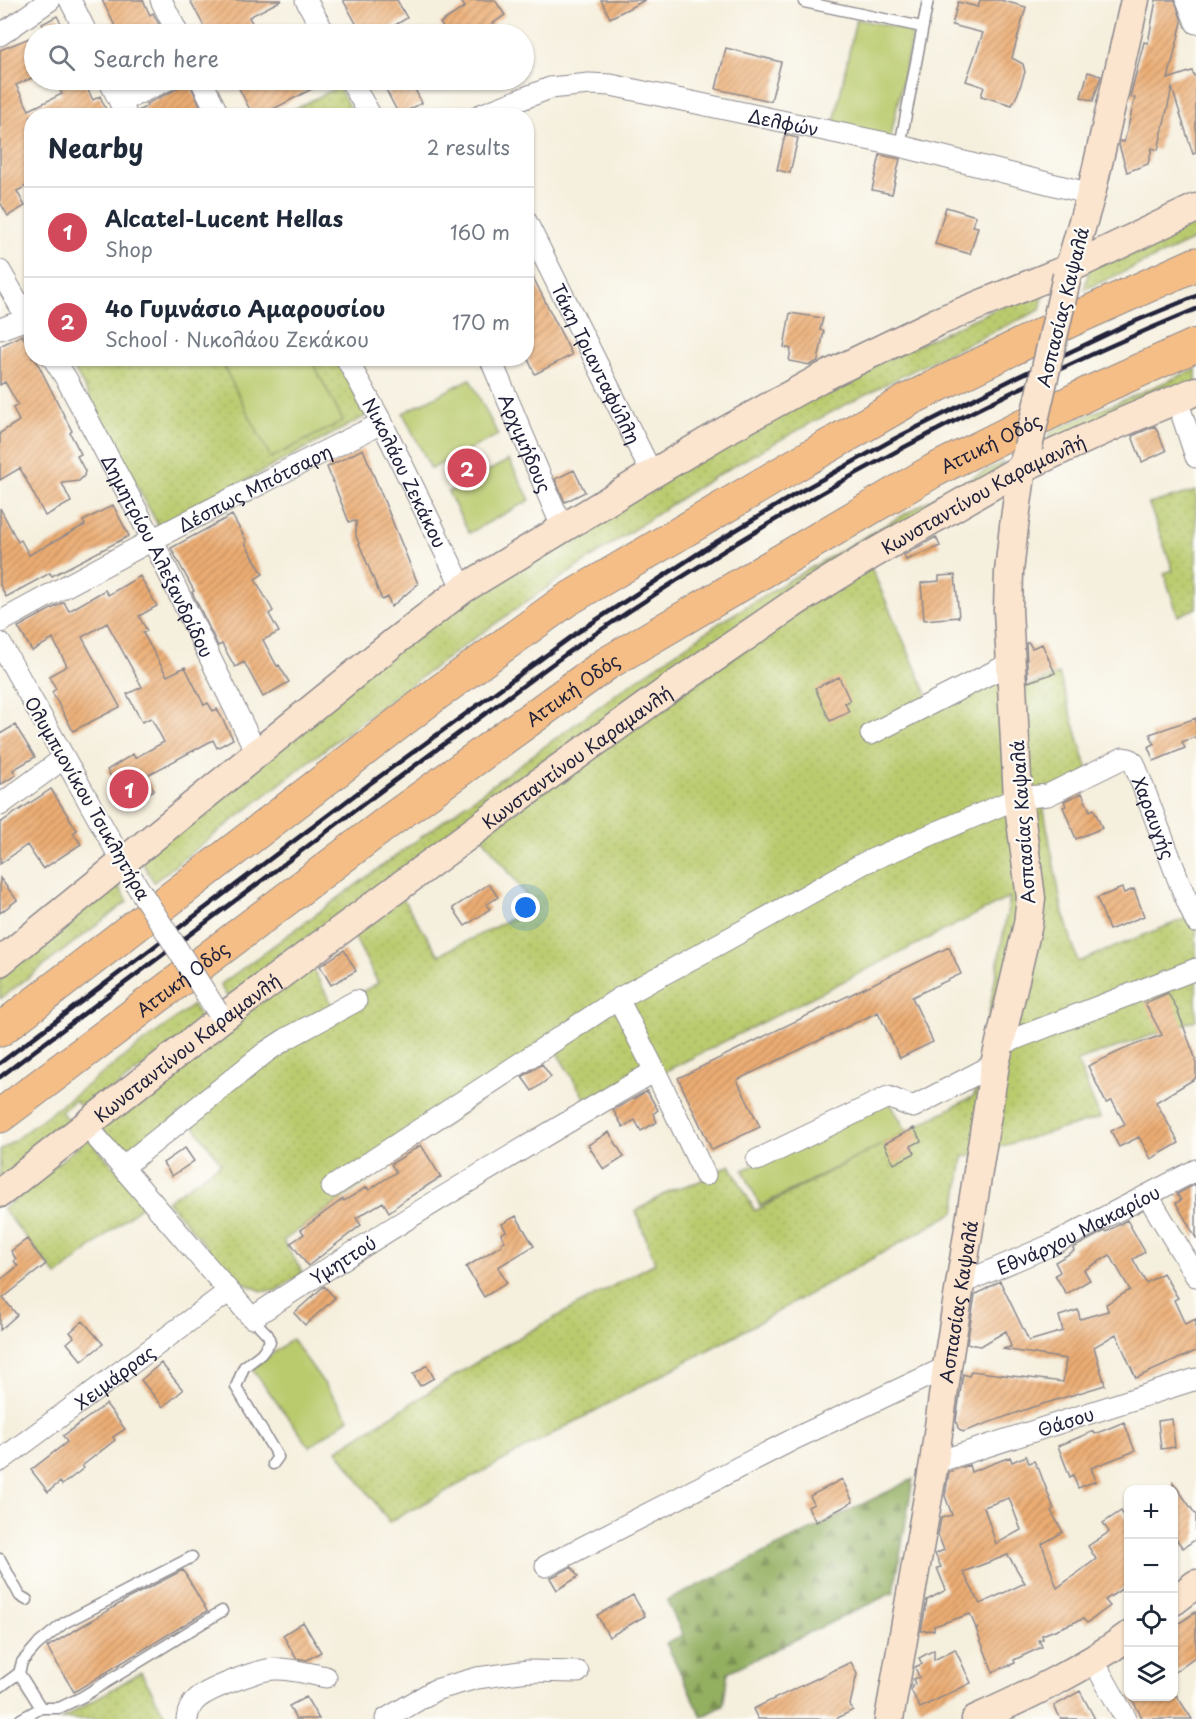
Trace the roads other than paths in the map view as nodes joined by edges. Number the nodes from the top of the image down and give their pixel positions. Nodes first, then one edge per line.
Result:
1 (50, 0) edge
2 (70, 0) edge
3 (161, 0) edge
4 (306, 0) edge
5 (928, 0) edge
6 (1135, 0) edge
7 (1187, 0) edge
8 (804, 2) dead end
9 (1196, 23) edge
10 (82, 24) edge
11 (173, 24) edge
12 (319, 24) edge
13 (922, 27) junction
14 (0, 35) edge
15 (114, 90) edge
16 (152, 90) edge
17 (206, 90) edge
18 (356, 90) edge
19 (123, 108) edge
20 (125, 108) edge
21 (215, 108) edge
22 (366, 108) edge
23 (499, 108) edge
24 (900, 146) junction
25 (1091, 194) junction
26 (1196, 208) edge
27 (534, 237) edge
28 (1123, 242) junction
29 (1196, 264) edge
30 (0, 271) edge
31 (1068, 272) junction
32 (24, 311) edge
33 (24, 323) edge
34 (0, 329) edge
35 (1196, 345) edge
36 (57, 366) edge
37 (350, 366) edge
38 (493, 366) edge
39 (1186, 396) edge
40 (382, 423) junction
41 (1196, 457) edge
42 (1025, 458) junction
43 (652, 474) junction
44 (973, 498) junction
45 (1014, 526) junction
46 (562, 527) junction
47 (152, 539) junction
48 (463, 589) junction
49 (0, 622) edge
50 (0, 643) edge
51 (1011, 663) junction
52 (871, 734) dead end
53 (257, 754) junction
54 (64, 758) junction
55 (1018, 798) junction
56 (0, 805) edge
57 (123, 863) junction
58 (1196, 922) edge
59 (0, 962) edge
60 (1196, 969) edge
61 (618, 999) junction
62 (356, 1001) dead end
63 (219, 1015) junction
64 (0, 1029) edge
65 (997, 1055) junction
66 (655, 1071) junction
67 (0, 1116) edge
68 (85, 1125) junction
69 (757, 1160) dead end
70 (123, 1167) junction
71 (1196, 1170) edge
72 (705, 1175) dead end
73 (332, 1187) dead end
74 (0, 1193) edge
75 (1148, 1196) junction
76 (1196, 1276) edge
77 (960, 1284) junction
78 (228, 1292) junction
79 (252, 1318) junction
80 (947, 1367) junction
81 (1196, 1379) edge
82 (0, 1461) edge
83 (933, 1463) junction
84 (273, 1464) dead end
85 (192, 1557) dead end
86 (0, 1559) edge
87 (546, 1566) dead end
88 (1196, 1584) edge
89 (1178, 1597) edge
90 (27, 1600) dead end
91 (222, 1611) dead end
92 (1124, 1639) edge
93 (1093, 1660) junction
94 (578, 1672) dead end
95 (19, 1673) junction
96 (326, 1677) dead end
97 (0, 1687) edge
98 (41, 1708) junction
99 (21, 1719) edge
100 (187, 1719) edge
101 (386, 1719) edge
102 (889, 1719) edge
103 (976, 1719) edge
104 (1126, 1719) edge

1 - 14 street
2 - 10 street
3 - 11 street
4 - 12 street
5 - 13 lane
6 - 25 street, Ασπασίας Καψαλά
7 - 9 street
8 - 13 lane
13 - 24 lane
15 - 19 street
16 - 20 street
17 - 21 street
18 - 22 street
23 - 24 street, Δελφών
24 - 25 street, Δελφών
25 - 28 street
25 - 31 street, Ασπασίας Καψαλά
26 - 28 street
27 - 43 street, Τάκη Τριανταφύλλη
28 - 31 street
29 - 64 highway
30 - 32 street
31 - 42 street, Ασπασίας Καψαλά, bridge
31 - 43 street
33 - 34 street
35 - 67 highway, Αττική Οδός
36 - 47 street, Δημητρίου Αλεξανδρίδου
37 - 40 street, Νικολάου Ζεκάκου
38 - 46 street, Αρχιμήδους
39 - 41 street
39 - 42 street, Κωνσταντίνου Καραμανλή
40 - 47 street, Δέσπως Μπότσαρη
40 - 48 street, Νικολάου Ζεκάκου
42 - 44 street, Κωνσταντίνου Καραμανλή
42 - 45 street, Ασπασίας Καψαλά
43 - 46 street
44 - 45 street
44 - 63 street, Κωνσταντίνου Καραμανλή
45 - 51 street, Ασπασίας Καψαλά
46 - 48 street
47 - 49 street, Δέσπως Μπότσαρη
47 - 53 street, Δημητρίου Αλεξανδρίδου
48 - 53 street
50 - 54 street, Ολυμπιονίκου Τσικλητήρα
51 - 52 street
51 - 55 street, Ασπασίας Καψαλά
53 - 57 street
54 - 56 street
54 - 57 street, Ολυμπιονίκου Τσικλητήρα
55 - 58 street, Χαραυγής
55 - 61 street
55 - 65 street, Ασπασίας Καψαλά
57 - 59 street
57 - 63 street, Ολυμπιονίκου Τσικλητήρα, bridge
60 - 65 street
61 - 66 street
61 - 73 street
62 - 70 street
63 - 68 street, Κωνσταντίνου Καραμανλή
65 - 69 street
65 - 77 street, Ασπασίας Καψαλά
66 - 72 street
66 - 79 street, Υμηττού
68 - 70 street
68 - 74 street, Κωνσταντίνου Καραμανλή
70 - 78 street
71 - 75 street, Εθνάρχου Μακαρίου
75 - 76 street
75 - 77 street, Εθνάρχου Μακαρίου
77 - 80 street, Ασπασίας Καψαλά
78 - 79 street
78 - 82 street, Χειμάρρας
79 - 84 lane
80 - 83 street, Ασπασίας Καψαλά
80 - 87 street
81 - 83 street, Θάσου
83 - 102 street, Ασπασίας Καψαλά
85 - 95 lane
86 - 90 lane
88 - 89 street
91 - 98 lane
92 - 93 street
93 - 103 street
93 - 104 street
94 - 101 street
95 - 97 lane
95 - 98 lane
96 - 100 street
98 - 99 lane

